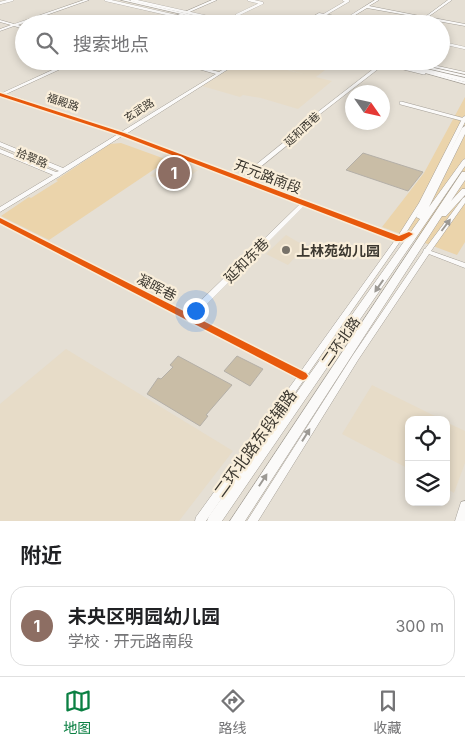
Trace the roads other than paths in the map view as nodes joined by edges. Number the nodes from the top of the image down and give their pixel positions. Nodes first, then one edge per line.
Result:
1 (12, 0) edge
2 (87, 0) edge
3 (106, 0) edge
4 (114, 0) edge
5 (123, 0) edge
6 (132, 0) edge
7 (215, 0) edge
8 (219, 0) edge
9 (249, 0) edge
10 (344, 0) edge
11 (377, 0) edge
12 (450, 0) edge
13 (0, 3) edge
14 (367, 7) junction
15 (183, 14) junction
16 (321, 14) joint
17 (44, 15) edge
18 (187, 15) edge
19 (188, 15) edge
20 (189, 15) edge
21 (237, 15) dead end
22 (326, 15) edge
23 (354, 15) edge
24 (409, 15) edge
25 (429, 15) edge
26 (0, 22) edge
27 (450, 22) edge
28 (465, 24) edge
29 (15, 25) edge
30 (12, 26) junction
31 (15, 26) edge
32 (0, 30) edge
33 (450, 45) edge
34 (465, 48) edge
35 (55, 70) edge
36 (210, 70) edge
37 (221, 70) edge
38 (222, 70) edge
39 (375, 70) edge
40 (424, 70) edge
41 (426, 70) edge
42 (431, 70) edge
43 (438, 70) edge
44 (429, 71) junction
45 (218, 72) junction
46 (465, 78) edge
47 (0, 94) edge
48 (401, 103) dead end
49 (465, 119) edge
50 (465, 128) edge
51 (119, 134) junction
52 (0, 144) edge
53 (0, 151) edge
54 (465, 160) edge
55 (59, 172) junction
56 (465, 174) edge
57 (252, 184) junction
58 (445, 187) junction
59 (465, 192) edge
60 (465, 199) edge
61 (302, 205) junction
62 (0, 208) edge
63 (0, 220) edge
64 (430, 226) junction
65 (400, 243) junction
66 (426, 251) junction
67 (465, 266) edge
68 (189, 317) junction
69 (303, 376) junction
70 (465, 506) edge
71 (200, 521) edge
72 (214, 521) edge
73 (237, 521) edge
74 (252, 521) edge
75 (460, 521) edge

1 - 13 street
2 - 17 street
3 - 15 street
4 - 15 main road
5 - 15 main road
6 - 15 street
7 - 15 street
8 - 15 street
9 - 21 street
10 - 16 street
11 - 14 street
12 - 25 street
14 - 23 street
14 - 24 street
15 - 18 main road
15 - 19 main road
15 - 20 street
16 - 22 street
26 - 30 street
27 - 28 street
29 - 30 street
30 - 31 street
30 - 32 street
33 - 34 street
35 - 47 street
36 - 45 street
37 - 45 street, 玄武路
38 - 45 street, 玄武路
39 - 57 street, 延和西巷
40 - 44 main road
41 - 44 main road
42 - 46 highway
43 - 46 street
44 - 46 main road
45 - 51 street, 玄武路
47 - 51 street, 福殿路
48 - 49 street
49 - 65 street, 二环北路东段辅路
50 - 58 highway
51 - 55 street, 玄武路
51 - 57 street, 开元路南段
51 - 61 street, 开元路南段
52 - 55 street, 拾翠路
53 - 55 street, 拾翠路
54 - 58 highway, 二环北路
55 - 62 street, 玄武路
56 - 58 highway, 二环北路
57 - 61 street, 开元路南段
58 - 64 highway, 二环北路
58 - 65 highway, 二环北路
58 - 65 highway
59 - 64 highway
66 -> 60 street
61 - 65 street, 开元路南段
61 - 68 street, 延和东巷
63 - 68 street, 凝晖巷
73 -> 64 highway, 二环北路
65 - 69 street, 二环北路东段辅路
65 -> 72 highway, 二环北路
66 - 67 street
74 -> 66 street
68 - 69 street, 凝晖巷
69 - 71 street, 二环北路东段辅路
70 - 75 street

